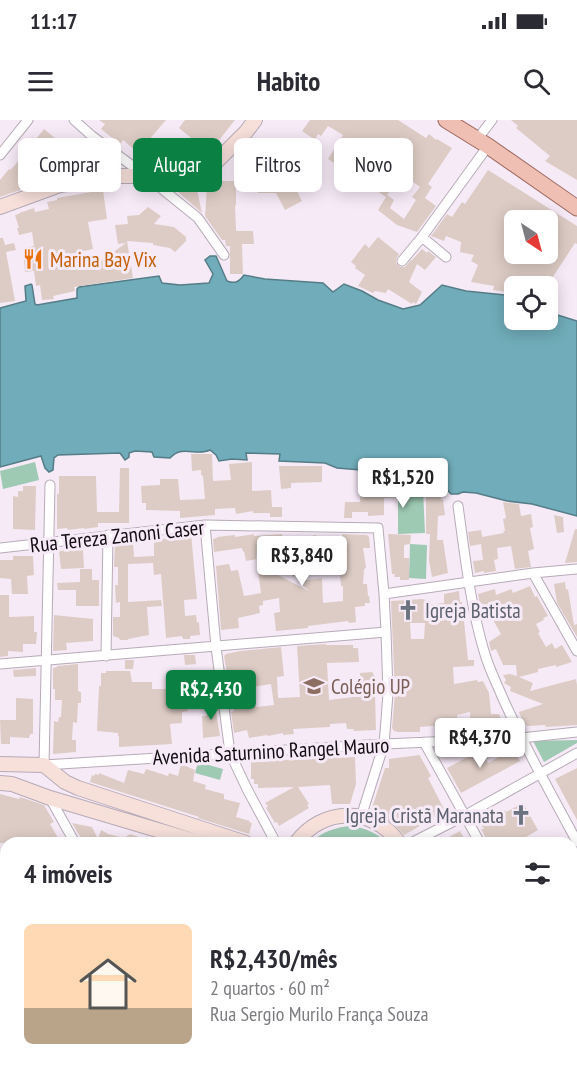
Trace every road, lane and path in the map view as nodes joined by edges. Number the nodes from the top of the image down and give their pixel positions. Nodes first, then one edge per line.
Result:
1 (28, 120) edge
2 (74, 120) edge
3 (255, 120) edge
4 (446, 120) edge
5 (462, 120) edge
6 (492, 120) edge
7 (485, 140) junction
8 (0, 155) edge
9 (222, 156) edge
10 (133, 166) edge
11 (133, 176) edge
12 (166, 192) edge
13 (577, 196) edge
14 (0, 207) edge
15 (577, 208) edge
16 (422, 237) junction
17 (224, 255) dead end
18 (446, 257) dead end
19 (402, 261) dead end
20 (50, 485) dead end
21 (458, 506) dead end
22 (205, 525) junction
23 (108, 536) junction
24 (49, 542) junction
25 (0, 548) edge
26 (577, 569) edge
27 (532, 573) junction
28 (468, 582) junction
29 (384, 594) junction
30 (386, 632) junction
31 (575, 645) edge
32 (216, 647) junction
33 (106, 656) junction
34 (46, 659) junction
35 (0, 664) edge
36 (577, 732) edge
37 (520, 738) junction
38 (424, 742) junction
39 (384, 744) junction
40 (230, 753) junction
41 (577, 753) edge
42 (0, 764) edge
43 (18, 765) junction
44 (44, 765) junction
45 (540, 773) junction
46 (6, 784) edge
47 (35, 793) junction
48 (50, 798) junction
49 (464, 816) junction
50 (360, 817) junction
51 (72, 837) edge
52 (181, 837) edge
53 (228, 837) edge
54 (273, 837) edge
55 (301, 837) edge
56 (394, 837) edge
57 (423, 837) edge
58 (476, 837) edge
59 (574, 837) edge

1 - 8 street
2 - 10 street
3 - 9 street
4 - 7 main road
5 - 7 main road
6 - 7 street
7 - 13 main road
7 - 15 main road
7 - 16 street
11 - 14 street
12 - 17 street
16 - 18 street
16 - 19 street
20 - 24 street
21 - 28 street
22 - 23 street, Rua Tereza Zanoni Caser
22 - 29 street, Rua Tereza Zanoni Caser
22 - 32 street
23 - 24 street, Rua Tereza Zanoni Caser
23 - 33 street
24 - 25 street, Rua Tereza Zanoni Caser
24 - 34 street
26 - 27 street
27 - 28 street
27 - 31 street
28 - 29 street
28 - 37 street
29 - 30 street
30 - 32 street
30 - 39 street
32 - 33 street
32 - 40 street
33 - 34 street
34 - 35 street
34 - 44 street
36 - 37 street, Avenida Saturnino Rangel Mauro
37 - 38 street, Avenida Saturnino Rangel Mauro
37 - 45 street
38 - 39 street, Avenida Saturnino Rangel Mauro
38 - 49 street
39 - 40 street, Avenida Saturnino Rangel Mauro
39 - 50 street
40 - 44 street, Avenida Saturnino Rangel Mauro
40 - 54 street
41 - 45 street
42 - 43 street, Avenida Saturnino Rangel Mauro
43 - 44 street, Avenida Saturnino Rangel Mauro
43 - 46 street
44 - 47 street
44 - 53 street
45 - 49 street
45 - 59 street
46 - 47 street
47 - 48 street
48 - 51 street
48 - 52 street
49 - 57 street
49 - 58 street
50 - 55 street
50 - 56 street

